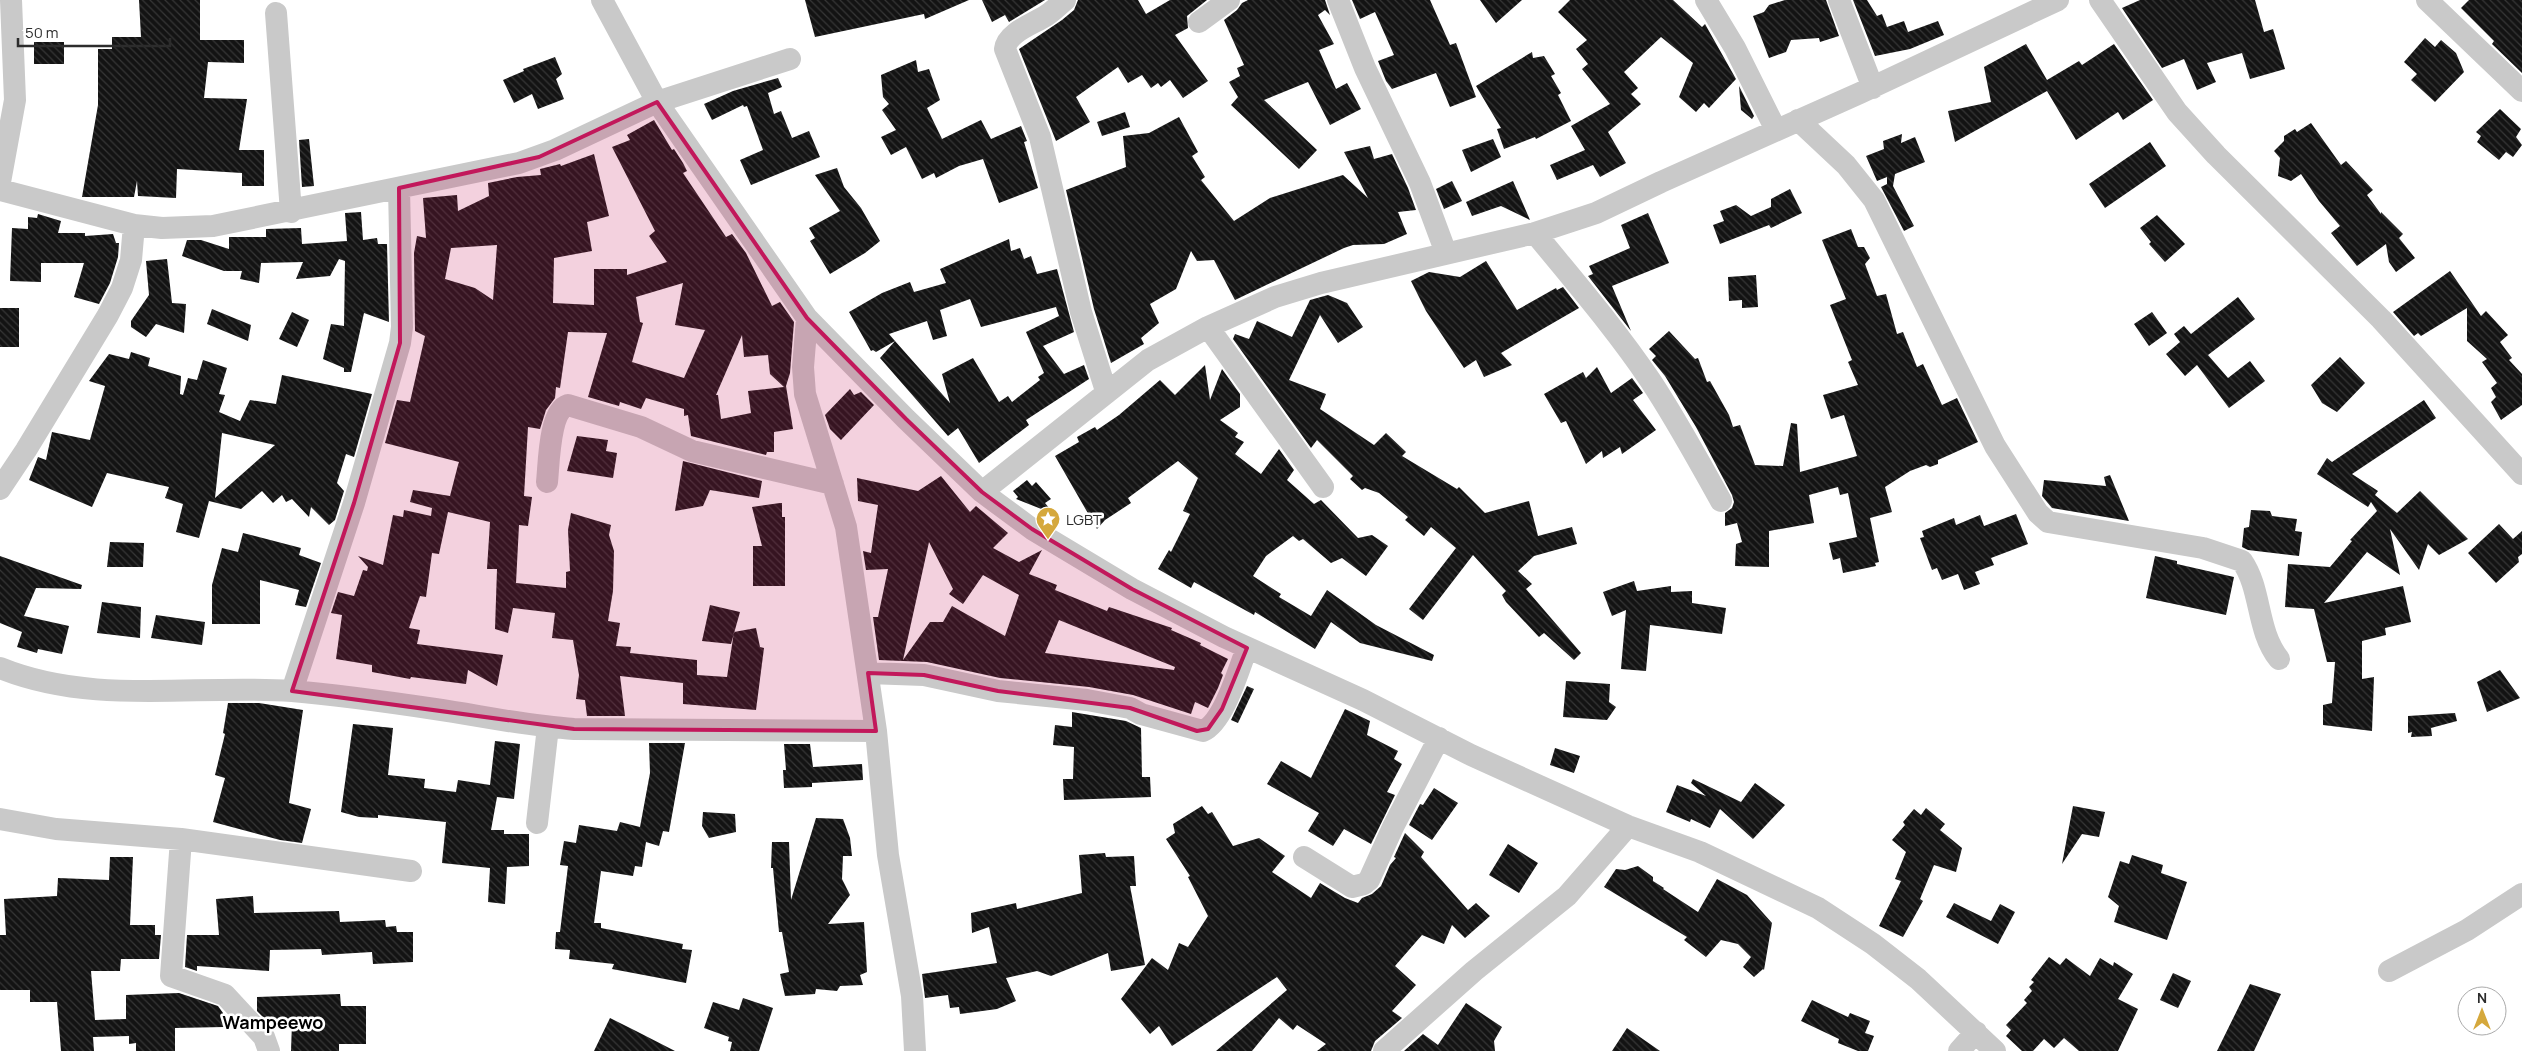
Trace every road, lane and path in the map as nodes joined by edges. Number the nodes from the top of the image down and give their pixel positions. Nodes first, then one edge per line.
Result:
1 (11, 0) edge
2 (602, 0) edge
3 (1065, 0) edge
4 (1229, 0) edge
5 (1338, 0) edge
6 (1706, 0) edge
7 (1840, 0) edge
8 (2058, 0) edge
9 (2100, 0) edge
10 (2427, 0) edge
11 (276, 13) dead end
12 (1199, 22) dead end
13 (790, 59) dead end
14 (1873, 88) junction
15 (2522, 91) edge
16 (657, 102) junction
17 (1798, 120) junction
18 (1776, 130) junction
19 (0, 182) edge
20 (399, 188) junction
21 (0, 190) edge
22 (292, 212) junction
23 (134, 225) junction
24 (1535, 233) junction
25 (1446, 253) junction
26 (807, 318) junction
27 (1208, 327) junction
28 (1106, 391) junction
29 (2522, 474) edge
30 (547, 482) dead end
31 (833, 484) junction
32 (1323, 487) dead end
33 (0, 489) edge
34 (982, 492) junction
35 (1721, 501) dead end
36 (1248, 648) junction
37 (2279, 659) dead end
38 (0, 668) edge
39 (868, 673) junction
40 (292, 691) junction
41 (548, 727) junction
42 (876, 731) junction
43 (1439, 738) junction
44 (0, 819) edge
45 (537, 823) dead end
46 (1628, 826) junction
47 (181, 839) junction
48 (1304, 857) dead end
49 (411, 871) dead end
50 (2522, 894) edge
51 (2389, 971) dead end
52 (1976, 1032) junction
53 (269, 1051) edge
54 (915, 1051) edge
55 (1384, 1051) edge
56 (1959, 1051) edge
57 (1996, 1051) edge

1 - 19 street
2 - 16 street
3 - 28 street
4 - 12 street
5 - 25 street
6 - 18 street
7 - 14 street
8 - 14 street
9 - 29 street
10 - 15 street
11 - 22 street
13 - 16 street
14 - 17 street
16 - 20 street
16 - 26 street
17 - 18 street
17 - 37 street
18 - 24 street
20 - 22 street
20 - 40 street
21 - 23 street
22 - 23 street
23 - 33 street
24 - 25 street
24 - 35 street
25 - 27 street
26 - 31 street
26 - 34 street
27 - 28 street
27 - 32 street
28 - 34 street
30 - 31 street
31 - 39 street
34 - 36 street
36 - 39 street
36 - 43 street
38 - 40 street
39 - 42 street
40 - 41 street
41 - 42 street
41 - 45 street
42 - 54 street
43 - 46 street
43 - 48 street
44 - 47 street
46 - 52 street
46 - 55 street
47 - 49 street
47 - 53 street
50 - 51 street
52 - 56 street
52 - 57 street

